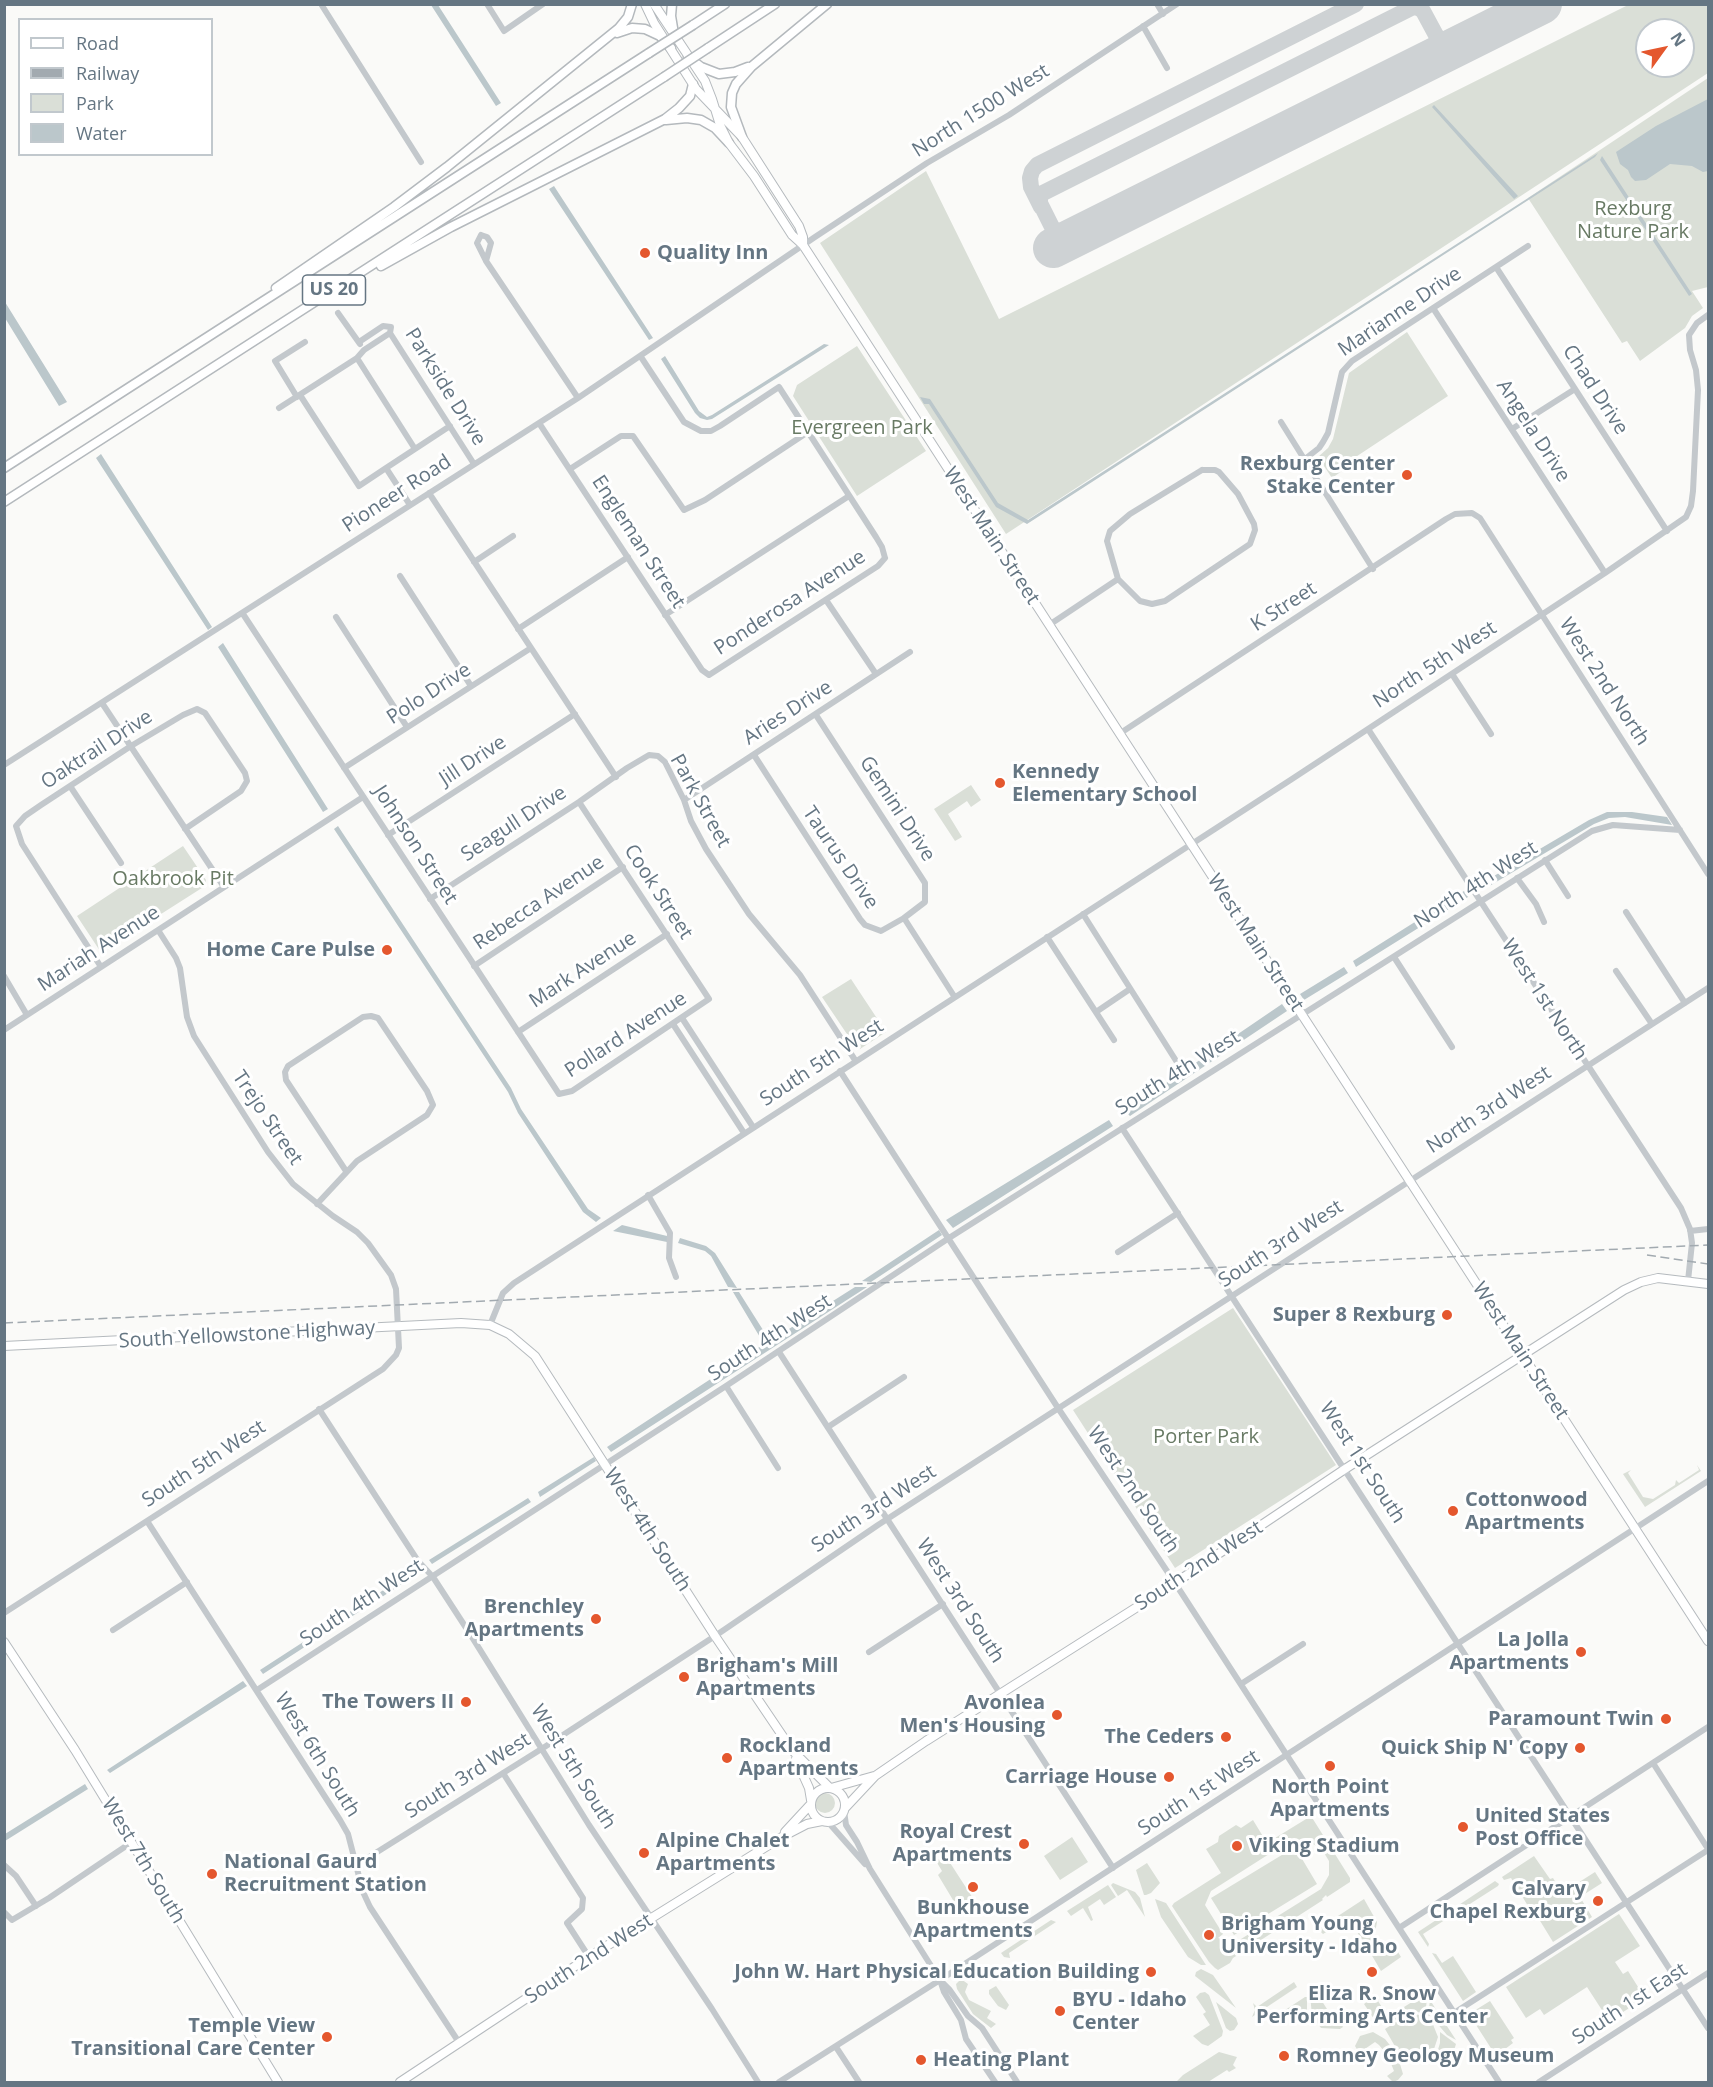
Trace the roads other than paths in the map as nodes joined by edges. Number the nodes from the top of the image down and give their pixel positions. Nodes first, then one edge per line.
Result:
1 (321, 4) edge
2 (488, 4) edge
3 (543, 4) edge
4 (632, 4) edge
5 (645, 4) edge
6 (654, 4) edge
7 (672, 4) edge
8 (725, 4) edge
9 (775, 4) edge
10 (827, 4) edge
11 (1157, 4) edge
12 (1177, 4) edge
13 (1163, 14) junction
14 (1143, 26) junction
15 (674, 34) junction
16 (600, 44) junction
17 (671, 48) junction
18 (688, 57) junction
19 (756, 63) junction
20 (1167, 68) dead end
21 (693, 84) junction
22 (715, 109) junction
23 (657, 123) junction
24 (742, 136) junction
25 (729, 144) junction
26 (421, 162) dead end
27 (803, 245) junction
28 (1528, 246) dead end
29 (486, 261) dead end
30 (1496, 267) junction
31 (313, 304) junction
32 (1433, 308) junction
33 (338, 313) dead end
34 (1708, 315) edge
35 (390, 330) junction
36 (305, 342) dead end
37 (359, 342) junction
38 (364, 350) junction
39 (186, 352) junction
40 (640, 357) junction
41 (357, 358) junction
42 (1575, 389) junction
43 (299, 396) junction
44 (578, 398) junction
45 (279, 408) dead end
46 (1281, 422) dead end
47 (539, 423) junction
48 (450, 426) junction
49 (1512, 429) junction
50 (808, 432) junction
51 (416, 449) junction
52 (1305, 459) junction
53 (474, 464) junction
54 (4, 468) edge
55 (386, 468) junction
56 (570, 469) junction
57 (429, 493) junction
58 (849, 496) junction
59 (4, 502) edge
60 (410, 505) junction
61 (1468, 513) joint
62 (1667, 531) junction
63 (513, 536) dead end
64 (628, 557) junction
65 (885, 558) junction
66 (893, 560) dead end
67 (474, 562) junction
68 (1373, 569) junction
69 (1605, 573) junction
70 (400, 576) dead end
71 (1118, 579) junction
72 (826, 600) junction
73 (243, 614) junction
74 (665, 615) junction
75 (1542, 615) junction
76 (336, 617) dead end
77 (1049, 625) junction
78 (518, 629) junction
79 (531, 648) junction
80 (910, 652) dead end
81 (712, 674) joint
82 (876, 674) junction
83 (1452, 674) junction
84 (471, 686) junction
85 (102, 703) junction
86 (575, 714) junction
87 (816, 715) junction
88 (407, 728) junction
89 (1368, 729) junction
90 (1119, 734) junction
91 (1491, 734) dead end
92 (131, 746) junction
93 (754, 755) junction
94 (4, 765) edge
95 (344, 768) junction
96 (616, 777) junction
97 (70, 786) junction
98 (363, 797) junction
99 (684, 800) junction
100 (579, 802) junction
101 (185, 829) junction
102 (1680, 830) junction
103 (388, 835) junction
104 (1191, 843) junction
105 (1545, 860) junction
106 (121, 863) dead end
107 (623, 867) junction
108 (1708, 874) edge
109 (1517, 878) junction
110 (224, 887) junction
111 (1568, 896) dead end
112 (430, 899) junction
113 (1480, 902) junction
114 (1626, 912) dead end
115 (1083, 914) junction
116 (904, 918) junction
117 (1544, 922) dead end
118 (158, 930) junction
119 (667, 934) junction
120 (1047, 937) junction
121 (1394, 957) junction
122 (474, 966) junction
123 (101, 967) junction
124 (1616, 971) dead end
125 (4, 976) edge
126 (1708, 988) edge
127 (1130, 989) junction
128 (954, 996) junction
129 (709, 999) joint
130 (1685, 1003) junction
131 (1096, 1012) junction
132 (1301, 1014) junction
133 (27, 1015) junction
134 (682, 1018) junction
135 (673, 1024) junction
136 (1652, 1024) junction
137 (4, 1030) edge
138 (518, 1032) junction
139 (1114, 1040) dead end
140 (1452, 1047) dead end
141 (855, 1060) junction
142 (1587, 1066) junction
143 (1180, 1067) dead end
144 (840, 1071) junction
145 (559, 1094) joint
146 (753, 1127) junction
147 (1122, 1128) junction
148 (744, 1133) junction
149 (346, 1171) junction
150 (1409, 1181) junction
151 (648, 1195) junction
152 (317, 1204) junction
153 (1178, 1213) junction
154 (1708, 1229) edge
155 (1690, 1231) junction
156 (950, 1238) junction
157 (1118, 1252) dead end
158 (676, 1277) dead end
159 (1688, 1281) junction
160 (1708, 1284) edge
161 (1233, 1295) junction
162 (490, 1325) junction
163 (398, 1328) junction
164 (4, 1346) edge
165 (779, 1352) junction
166 (1522, 1354) junction
167 (904, 1377) dead end
168 (726, 1386) junction
169 (1058, 1408) junction
170 (319, 1409) junction
171 (828, 1427) junction
172 (605, 1464) junction
173 (778, 1468) dead end
174 (1344, 1469) junction
175 (1708, 1481) edge
176 (887, 1519) junction
177 (147, 1521) junction
178 (1635, 1528) junction
179 (433, 1577) junction
180 (187, 1582) junction
181 (1175, 1583) junction
182 (943, 1605) junction
183 (4, 1613) edge
184 (113, 1630) dead end
185 (715, 1636) junction
186 (1708, 1641) edge
187 (4, 1642) edge
188 (1459, 1643) junction
189 (1303, 1644) dead end
190 (869, 1652) dead end
191 (1241, 1684) junction
192 (257, 1690) junction
193 (1000, 1693) junction
194 (1708, 1727) edge
195 (543, 1748) junction
196 (792, 1750) junction
197 (1287, 1755) junction
198 (1653, 1762) junction
199 (503, 1773) junction
200 (875, 1776) junction
201 (830, 1788) junction
202 (811, 1802) junction
203 (844, 1809) junction
204 (1572, 1817) junction
205 (825, 1822) junction
206 (780, 1838) junction
207 (132, 1842) junction
208 (1708, 1849) edge
209 (355, 1860) junction
210 (4, 1865) edge
211 (1113, 1868) junction
212 (870, 1869) junction
213 (1628, 1902) junction
214 (36, 1906) junction
215 (4, 1912) edge
216 (651, 1918) junction
217 (1399, 1928) junction
218 (589, 1957) junction
219 (1708, 1973) edge
220 (940, 1980) junction
221 (1684, 1990) junction
222 (1454, 2013) junction
223 (1708, 2028) edge
224 (460, 2044) junction
225 (836, 2047) junction
226 (278, 2082) edge
227 (400, 2082) edge
228 (758, 2082) edge
229 (779, 2082) edge
230 (859, 2082) edge
231 (995, 2082) edge
232 (1017, 2082) edge
233 (1499, 2082) edge
234 (1539, 2082) edge

1 - 26 street
2 - 3 street
4 - 16 highway
5 - 17 main road, West Main Street
6 - 15 main road, West Main Street
7 - 15 highway
8 - 39 highway, US 20, bridge
9 - 31 highway, US 20, bridge
10 - 19 highway
11 - 13 street
12 - 13 street, North 1500 West
13 - 14 street, North 1500 West
14 - 20 street
14 - 27 street, North 1500 West
15 - 18 main road, West Main Street
16 - 17 highway
16 - 39 highway
17 - 21 main road, West Main Street
18 - 19 highway
18 - 22 main road, West Main Street
19 - 24 highway
21 - 22 main road, West Main Street
21 - 23 highway
22 - 24 main road, West Main Street
22 - 25 main road, West Main Street
23 - 25 highway
23 - 31 highway
24 - 27 main road, West Main Street
25 - 27 main road, West Main Street
27 - 40 street, Pioneer Road
27 - 77 main road, West Main Street
28 - 30 street, Marianne Drive
29 - 44 street
30 - 32 street, Marianne Drive
30 - 42 street, Chad Drive
31 - 59 highway, US 20
32 - 49 street, Angela Drive
32 - 52 street, Marianne Drive
33 - 37 street
34 - 62 street, North 5th West
35 - 37 street
35 - 38 street
35 - 48 street, Parkside Drive
36 - 43 street
37 - 38 street
38 - 41 street
39 - 54 highway, US 20
40 - 44 street, Pioneer Road
40 - 50 street
41 - 43 street
41 - 51 street
42 - 49 street
42 - 62 street, Chad Drive
43 - 45 street
43 - 55 street
44 - 47 street, Pioneer Road
46 - 52 street
47 - 53 street, Pioneer Road
47 - 56 street, Engleman Street
48 - 51 street
48 - 53 street, Parkside Drive
49 - 69 street, Angela Drive
50 - 56 street
50 - 58 street
51 - 55 street
52 - 68 street
53 - 57 street, Pioneer Road
55 - 60 street
56 - 64 street, Engleman Street
57 - 60 street, Pioneer Road
57 - 67 street
58 - 65 street
58 - 74 street
60 - 73 street, Pioneer Road
61 - 68 street, K Street
61 - 75 street, West 2nd North
62 - 69 street, North 5th West
63 - 67 street
64 - 74 street, Engleman Street
64 - 78 street
65 - 66 street
65 - 72 street, Ponderosa Avenue
67 - 78 street
68 - 90 street, K Street
69 - 75 street, North 5th West
70 - 84 street
71 - 71 street
71 - 77 street
72 - 81 street, Ponderosa Avenue
72 - 82 street
73 - 85 street, Pioneer Road
73 - 95 street, Johnson Street
74 - 81 street, Engleman Street
75 - 83 street, North 5th West
75 - 102 street, West 2nd North
76 - 88 street
77 - 90 main road, West Main Street
78 - 79 street
79 - 84 street, Polo Drive
79 - 86 street
80 - 82 street, Aries Drive
82 - 87 street, Aries Drive
83 - 89 street, North 5th West
83 - 91 street
84 - 88 street, Polo Drive
85 - 92 street
85 - 94 street, Pioneer Road
86 - 96 street
86 - 103 street, Jill Drive
87 - 93 street, Aries Drive
87 - 116 street, Gemini Drive
88 - 95 street, Polo Drive
89 - 104 street, North 5th West
89 - 113 street, West 1st North
90 - 104 main road, West Main Street
92 - 97 street, Oaktrail Drive
92 - 101 street
92 - 101 street, Oaktrail Drive
93 - 99 street, Aries Drive
93 - 116 street, Taurus Drive
95 - 98 street, Johnson Street
96 - 99 street, Park Street
96 - 100 street, Seagull Drive
97 - 106 street
97 - 123 street, Oaktrail Drive
98 - 103 street, Johnson Street
98 - 110 street, Mariah Avenue
99 - 141 street, Park Street
100 - 107 street, Cook Street
100 - 112 street, Seagull Drive
101 - 110 street
102 - 105 street, North 4th West
102 - 108 street, West 2nd North
103 - 112 street, Johnson Street
104 - 115 street, South 5th West
104 - 132 main road, West Main Street
105 - 109 street, North 4th West
105 - 111 street
107 - 119 street, Cook Street
107 - 122 street, Rebecca Avenue
109 - 113 street, North 4th West
109 - 117 street
110 - 118 street, Mariah Avenue
112 - 122 street, Johnson Street
113 - 121 street, North 4th West
113 - 142 street, West 1st North
114 - 130 street
115 - 120 street, South 5th West
115 - 127 street
116 - 128 street, Taurus Drive
118 - 123 street, Mariah Avenue
118 - 152 street, Trejo Street
119 - 129 street, Cook Street
119 - 138 street, Mark Avenue
120 - 128 street, South 5th West
120 - 131 street
121 - 132 street, North 4th West
121 - 140 street
122 - 138 street, Johnson Street
123 - 133 street, Mariah Avenue
124 - 136 street
125 - 133 street
126 - 130 street, North 3rd West
127 - 131 street
127 - 143 street
128 - 141 street, South 5th West
129 - 134 street, Pollard Avenue
130 - 136 street, North 3rd West
131 - 139 street
132 - 147 street, South 4th West
132 - 150 main road, West Main Street
133 - 137 street, Mariah Avenue
134 - 135 street, Pollard Avenue
134 - 146 street
135 - 145 street, Pollard Avenue
135 - 148 street
136 - 142 street, North 3rd West
138 - 145 street, Johnson Street
141 - 144 street, South 5th West
142 - 150 street, North 3rd West
142 - 155 street, West 1st North
144 - 146 street, South 5th West
144 - 156 street, West 2nd South
146 - 148 street, South 5th West
147 - 153 street, West 1st South
147 - 156 street, South 4th West
148 - 151 street, South 5th West
149 - 149 street
149 - 152 street
150 - 161 street, South 3rd West
150 - 166 main road, West Main Street
151 - 158 street
151 - 162 street, South 5th West
152 - 163 street, Trejo Street
153 - 157 street
153 - 161 street, West 1st South
154 - 155 street
155 - 159 street, West 1st North
156 - 165 street, South 4th West
156 - 169 street, West 2nd South
159 - 160 main road
159 - 166 main road, South 2nd West
161 - 169 street, South 3rd West
161 - 174 street, West 1st South
162 - 163 main road, South Yellowstone Highway
162 - 172 main road, West 4th South
163 - 164 main road, South Yellowstone Highway
163 - 170 street, South 5th West
165 - 168 street, South 4th West
165 - 171 street, West 3rd South
166 - 174 main road, South 2nd West
166 - 178 main road, West Main Street
167 - 171 street
168 - 172 street, South 4th West
168 - 173 street
169 - 176 street, South 3rd West
169 - 181 street, West 2nd South
170 - 177 street, South 5th West
170 - 179 street, West 5th South
171 - 176 street, West 3rd South
172 - 179 street, South 4th West
172 - 185 main road, West 4th South
174 - 181 main road, South 2nd West
174 - 188 street, West 1st South
175 - 178 street, South 1st West
176 - 182 street, West 3rd South
176 - 185 street, South 3rd West
177 - 180 street, West 6th South
177 - 183 street, South 5th West
178 - 186 main road, West Main Street
178 - 188 street, South 1st West
179 - 192 street, South 4th West
179 - 195 street, West 5th South
180 - 184 street
180 - 192 street, West 6th South
181 - 191 street, West 2nd South
181 - 193 main road, South 2nd West
182 - 190 street
182 - 193 street, West 3rd South
185 - 195 street, South 3rd West
185 - 196 main road, West 4th South
187 - 207 main road, West 7th South
188 - 197 street, South 1st West
188 - 204 street, West 1st South
189 - 191 street
191 - 197 street, West 2nd South
192 - 209 street, West 6th South
193 - 200 main road, South 2nd West
193 - 211 street, West 3rd South
194 - 198 street
195 - 199 street, South 3rd West
195 - 216 street, West 5th South
196 - 201 main road, West 4th South
196 - 202 main road, West 4th South
197 - 211 street, South 1st West
197 - 217 street, West 2nd South
198 - 204 street
198 - 208 street
199 - 209 street, South 3rd West
199 - 218 street
200 - 201 main road, South 2nd West
200 - 203 main road, South 2nd West
201 - 202 main road
201 - 203 main road
202 - 205 main road
202 - 206 main road, South 2nd West
203 - 205 main road
203 - 212 street
204 - 213 street, West 1st South
204 - 217 street
205 - 206 main road, South 2nd West
205 - 212 street
206 - 216 main road, South 2nd West
207 - 214 street
207 - 226 main road, West 7th South
208 - 213 street
209 - 224 street, West 6th South
210 - 214 street
211 - 220 street, South 1st West
212 - 220 street
213 - 221 street, West 1st South
213 - 222 street
214 - 215 street
216 - 218 main road, South 2nd West
216 - 228 street, West 5th South
217 - 222 street, West 2nd South
218 - 224 main road, South 2nd West
219 - 221 street, South 1st East
220 - 225 street, South 1st West
220 - 231 street
220 - 232 street
221 - 223 street, West 1st South
221 - 234 street, South 1st East
222 - 233 street, West 2nd South
224 - 227 main road, South 2nd West
225 - 229 street, South 1st West
225 - 230 street

